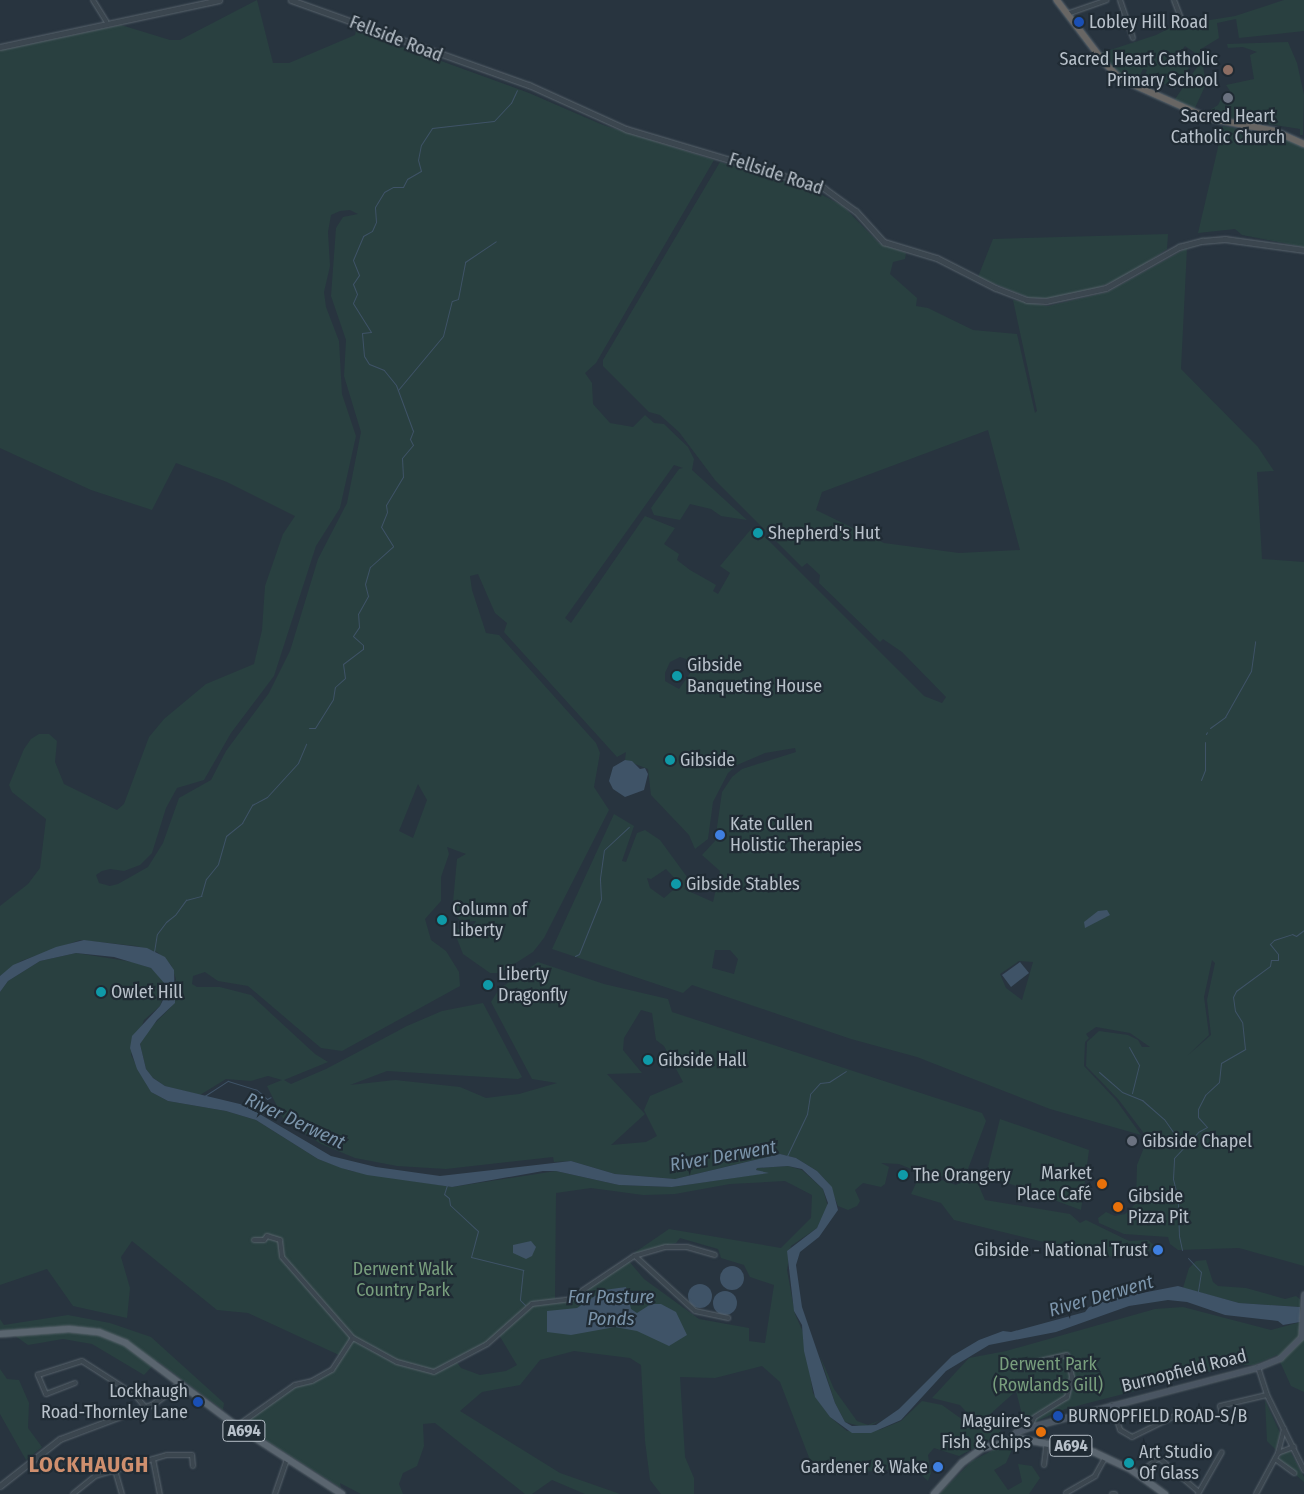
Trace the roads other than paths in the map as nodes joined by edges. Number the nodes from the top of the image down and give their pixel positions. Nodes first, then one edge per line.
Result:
1 (94, 0) edge
2 (218, 0) edge
3 (291, 0) edge
4 (1057, 0) edge
5 (1107, 0) edge
6 (1120, 0) edge
7 (1174, 0) edge
8 (1067, 14) junction
9 (1182, 21) dead end
10 (106, 22) junction
11 (1133, 38) dead end
12 (0, 46) edge
13 (1304, 144) edge
14 (1304, 250) edge
15 (254, 1240) dead end
16 (715, 1255) dead end
17 (635, 1256) junction
18 (1303, 1296) edge
19 (728, 1318) dead end
20 (1303, 1325) edge
21 (0, 1334) edge
22 (351, 1339) junction
23 (1014, 1367) dead end
24 (1258, 1367) junction
25 (75, 1383) dead end
26 (178, 1385) junction
27 (1267, 1395) junction
28 (1112, 1404) junction
29 (144, 1408) junction
30 (1176, 1410) dead end
31 (1222, 1412) dead end
32 (236, 1426) junction
33 (1030, 1427) junction
34 (1024, 1429) junction
35 (1284, 1429) junction
36 (1021, 1439) junction
37 (1010, 1440) junction
38 (1047, 1442) junction
39 (1294, 1447) junction
40 (1222, 1452) dead end
41 (1278, 1453) junction
42 (1105, 1458) junction
43 (153, 1459) junction
44 (288, 1459) junction
45 (1275, 1459) junction
46 (1044, 1465) dead end
47 (193, 1466) dead end
48 (1146, 1468) dead end
49 (115, 1470) junction
50 (1304, 1470) edge
51 (1294, 1473) dead end
52 (0, 1486) edge
53 (1066, 1493) dead end
54 (1161, 1493) edge
55 (1198, 1493) edge
56 (73, 1494) edge
57 (122, 1494) edge
58 (160, 1494) edge
59 (275, 1494) edge
60 (342, 1494) edge
61 (934, 1494) edge
62 (1256, 1494) edge

1 - 10 street
2 - 10 street
3 - 14 street, Fellside Road
4 - 8 highway
5 - 8 street
6 - 11 street
7 - 9 street
8 - 13 highway
10 - 12 street
15 - 22 street
16 - 17 street
17 - 19 street
17 - 22 street
18 - 20 main road, Burnopfield Road
20 - 24 main road, Burnopfield Road
21 - 26 main road, A694
22 - 32 street
23 - 33 street
24 - 27 street
24 - 28 main road, Burnopfield Road
25 - 29 street
26 - 29 street
26 - 32 main road, A694
27 - 31 street
27 - 35 street
28 - 30 street
28 - 33 main road, Burnopfield Road
29 - 52 street
32 - 44 main road, A694
33 - 34 main road, Burnopfield Road
34 - 36 main road
34 - 37 main road, Burnopfield Road
35 - 39 street
35 - 41 street
36 - 37 main road, A694
36 - 38 main road, A694
37 - 61 main road, A694
38 - 42 main road, A694
38 - 46 street
39 - 41 street
39 - 50 street
40 - 55 street
41 - 45 street
42 - 53 street
42 - 54 main road, A694
43 - 47 street
43 - 49 street
43 - 58 street
44 - 59 street
44 - 60 main road, A694
45 - 51 street
45 - 62 street
48 - 55 street
49 - 56 street
49 - 57 street

